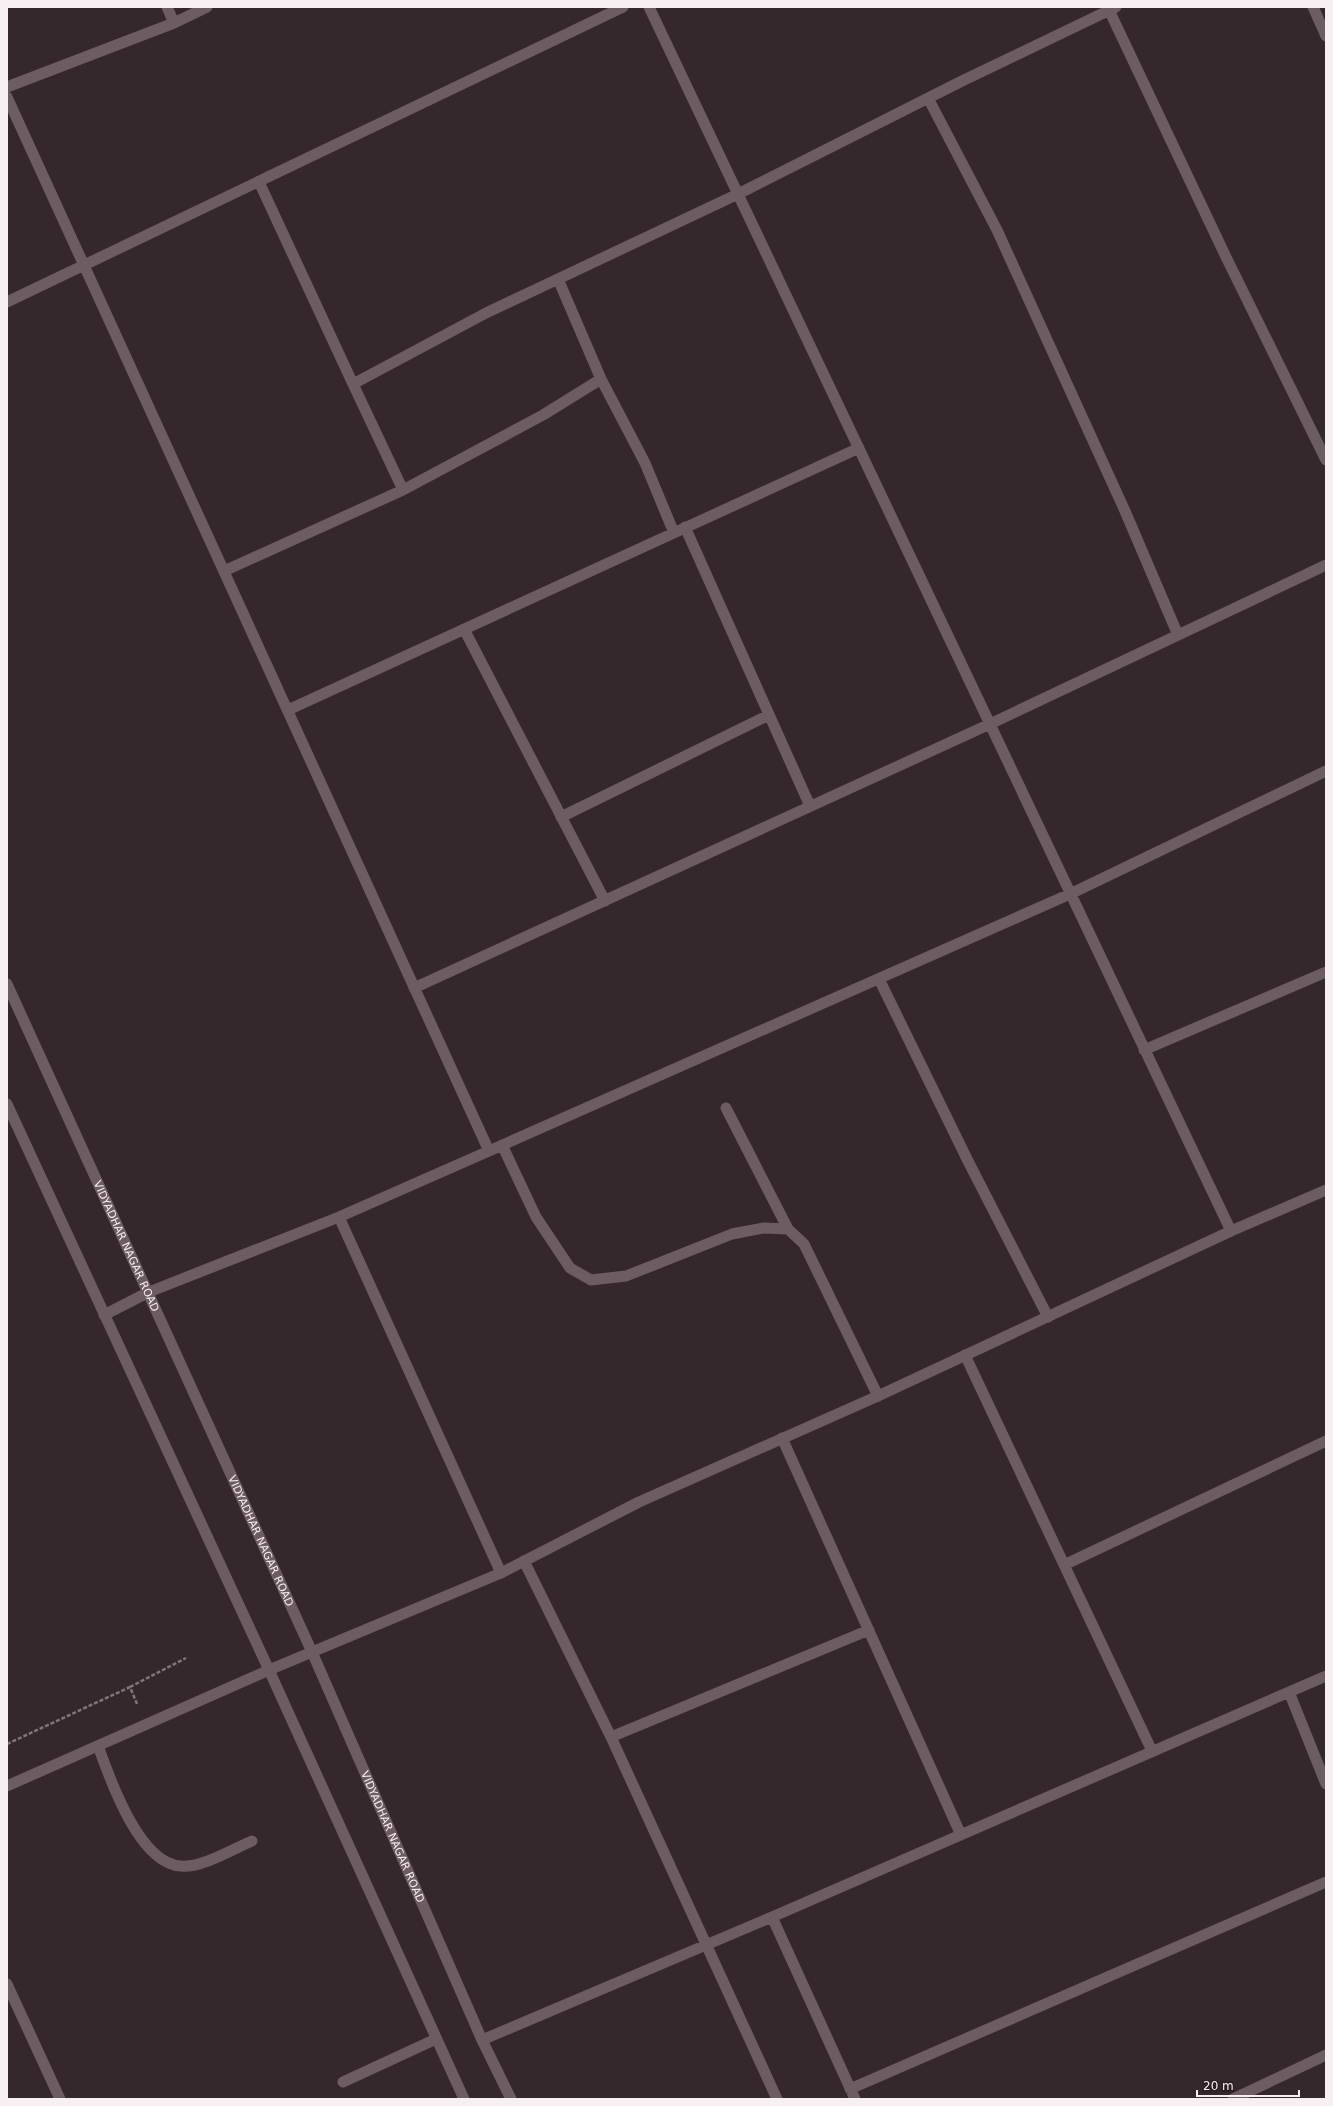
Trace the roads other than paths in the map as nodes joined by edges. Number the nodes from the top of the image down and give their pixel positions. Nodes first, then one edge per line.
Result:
1 (167, 7) edge
2 (207, 7) edge
3 (623, 7) edge
4 (649, 7) edge
5 (1313, 7) edge
6 (1113, 9) edge
7 (174, 23) junction
8 (1326, 36) edge
9 (7, 87) edge
10 (7, 97) edge
11 (928, 98) junction
12 (259, 182) junction
13 (738, 194) junction
14 (85, 266) junction
15 (558, 279) junction
16 (7, 302) edge
17 (601, 379) junction
18 (353, 384) junction
19 (859, 448) junction
20 (1326, 460) edge
21 (403, 490) junction
22 (685, 528) junction
23 (674, 533) junction
24 (1326, 565) edge
25 (224, 572) junction
26 (464, 629) junction
27 (1178, 635) junction
28 (288, 710) junction
29 (769, 715) junction
30 (990, 724) junction
31 (1326, 771) edge
32 (810, 806) junction
33 (561, 817) junction
34 (1070, 894) junction
35 (605, 901) junction
36 (1326, 972) edge
37 (879, 979) junction
38 (7, 984) edge
39 (414, 988) junction
40 (1144, 1050) junction
41 (7, 1104) edge
42 (726, 1108) dead end
43 (502, 1144) junction
44 (489, 1151) junction
45 (1326, 1190) edge
46 (339, 1217) junction
47 (788, 1229) junction
48 (1231, 1231) junction
49 (149, 1292) junction
50 (104, 1315) junction
51 (1048, 1316) junction
52 (965, 1355) junction
53 (878, 1396) junction
54 (782, 1438) junction
55 (1326, 1441) edge
56 (524, 1561) junction
57 (1064, 1565) junction
58 (501, 1573) junction
59 (869, 1630) junction
60 (312, 1652) junction
61 (269, 1670) junction
62 (1326, 1676) edge
63 (1289, 1692) junction
64 (611, 1737) junction
65 (98, 1746) junction
66 (1152, 1751) junction
67 (1326, 1784) edge
68 (7, 1786) edge
69 (961, 1835) junction
70 (252, 1840) dead end
71 (1326, 1882) edge
72 (772, 1917) junction
73 (706, 1945) junction
74 (7, 1984) edge
75 (436, 2039) junction
76 (482, 2040) junction
77 (1326, 2055) edge
78 (344, 2082) dead end
79 (852, 2094) edge
80 (60, 2099) edge
81 (464, 2099) edge
82 (511, 2099) edge
83 (777, 2099) edge
84 (1233, 2099) edge

1 - 7 street
2 - 7 street
3 - 12 street
4 - 13 street
5 - 8 street
6 - 11 street
6 - 20 street
7 - 9 street
10 - 14 street
11 - 13 street
11 - 27 street
12 - 14 street
12 - 18 street
13 - 15 street
13 - 19 street
14 - 16 street
14 - 25 street
15 - 17 street
15 - 18 street
17 - 21 street
17 - 23 street
18 - 21 street
19 - 22 street
19 - 30 street
21 - 25 street
22 - 23 street
22 - 29 street
23 - 26 street
24 - 27 street
25 - 28 street
26 - 28 street
26 - 33 street
27 - 30 street
28 - 39 street
29 - 32 street
29 - 33 street
30 - 32 street
30 - 34 street
31 - 34 street
32 - 35 street
33 - 35 street
34 - 37 street
34 - 40 street
35 - 39 street
36 - 40 street
37 - 43 street
37 - 51 street
38 - 49 street, VIDYADHAR NAGAR ROAD
39 - 44 street
40 - 48 street
41 - 50 street
42 - 47 street
43 - 44 street
43 - 47 street
44 - 46 street
45 - 48 street
46 - 49 street
46 - 58 street
47 - 53 street
48 - 51 street
49 - 50 street
49 - 60 street, VIDYADHAR NAGAR ROAD
50 - 61 street
51 - 52 street
52 - 53 street
52 - 57 street
53 - 54 street
54 - 56 street
54 - 59 street
55 - 57 street
56 - 58 street
56 - 64 street
57 - 66 street
58 - 60 street
59 - 64 street
59 - 69 street
60 - 61 street
60 - 76 street, VIDYADHAR NAGAR ROAD
61 - 65 street
61 - 75 street
62 - 63 street
63 - 66 street
63 - 67 street
64 - 73 street
65 - 68 street
65 - 70 street
66 - 69 street
69 - 72 street
71 - 79 street
72 - 73 street
72 - 79 street
73 - 76 street
73 - 83 street
74 - 80 street
75 - 78 street
75 - 81 street
76 - 82 street, VIDYADHAR NAGAR ROAD
77 - 84 street

